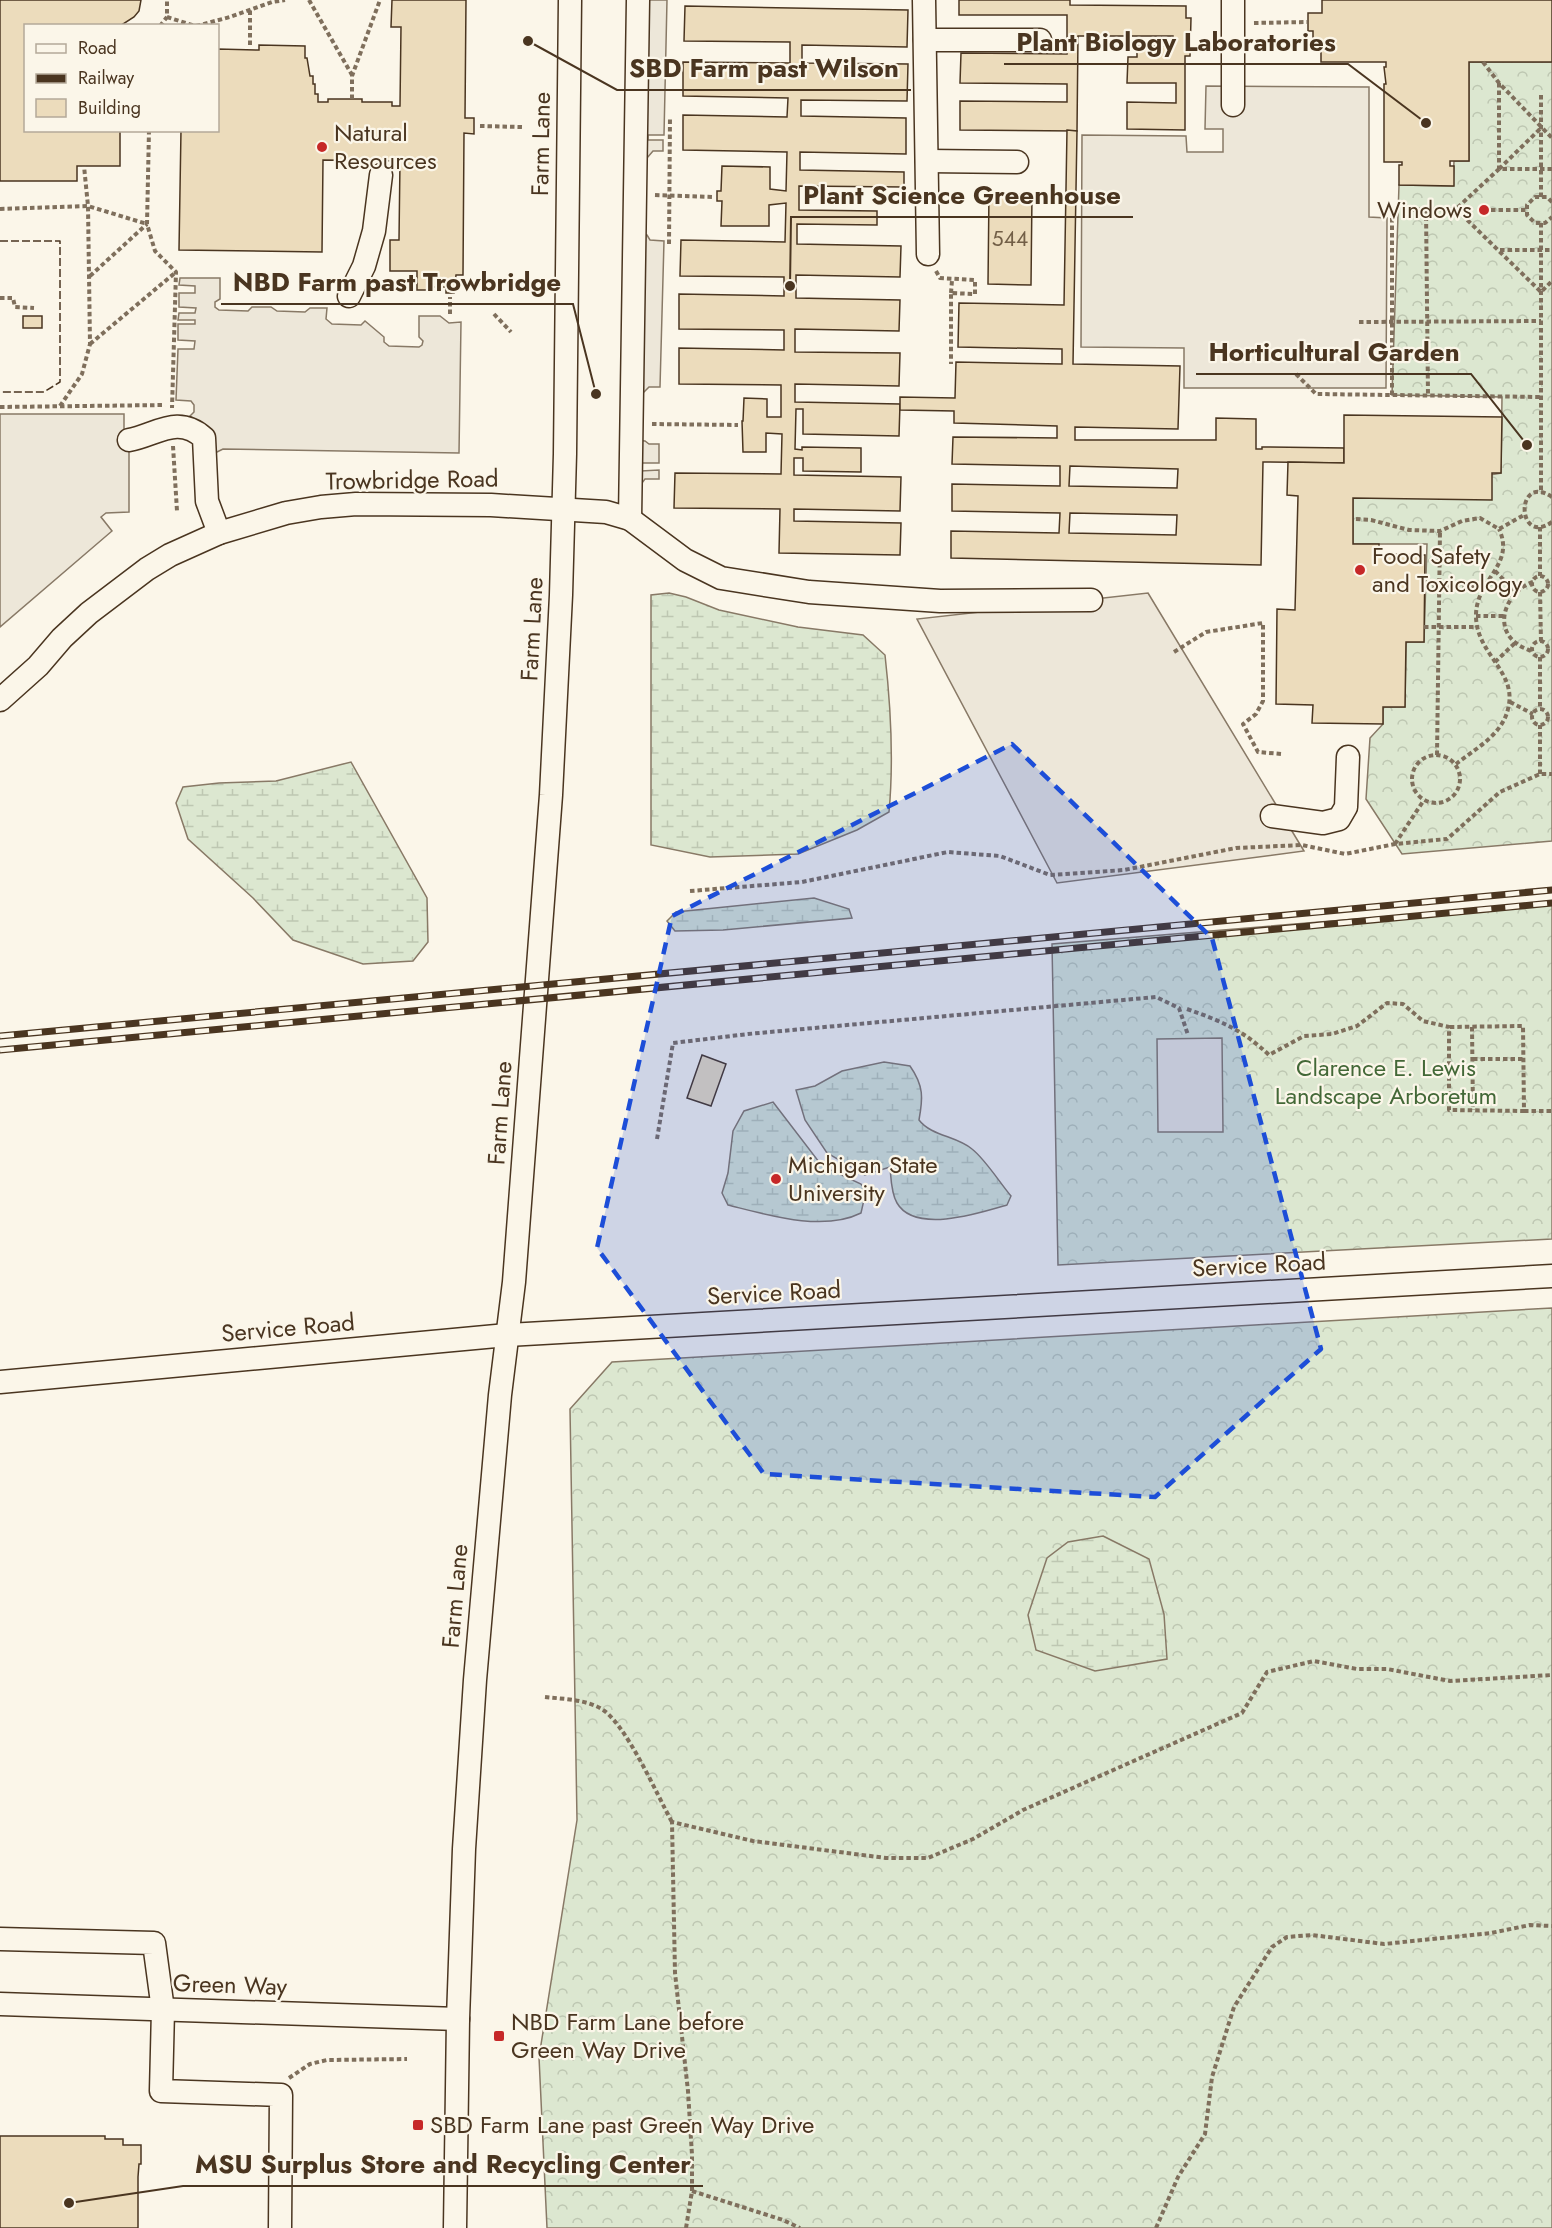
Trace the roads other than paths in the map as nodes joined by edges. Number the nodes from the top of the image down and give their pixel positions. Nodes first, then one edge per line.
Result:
1 (570, 0) edge
2 (638, 0) edge
3 (924, 0) edge
4 (1233, 0) edge
5 (925, 40) junction
6 (1040, 40) dead end
7 (1233, 105) dead end
8 (927, 161) junction
9 (1017, 162) dead end
10 (381, 175) dead end
11 (928, 254) road end
12 (349, 296) dead end
13 (129, 440) dead end
14 (562, 508) junction
15 (630, 519) junction
16 (219, 533) junction
17 (1091, 600) dead end
18 (0, 700) edge
19 (1348, 757) dead end
20 (1272, 816) dead end
21 (1552, 1276) edge
22 (507, 1335) junction
23 (0, 1382) edge
24 (0, 1939) edge
25 (0, 2004) edge
26 (163, 2010) junction
27 (458, 2019) junction
28 (280, 2228) edge
29 (455, 2228) edge

1 - 14 street, Farm Lane
2 - 15 street
3 - 5 street
4 - 7 street
5 - 6 street
5 - 8 street
8 - 9 street
8 - 11 street
10 - 12 street
13 - 16 street
14 - 15 street, Trowbridge Road
14 - 16 street, Trowbridge Road
14 - 22 street, Farm Lane
15 - 17 street
16 - 18 street, Trowbridge Road
19 - 20 street
21 - 22 street, Service Road
22 - 23 street, Service Road
22 - 27 street, Farm Lane
24 - 26 street
25 - 26 street, Green Way
26 - 27 street, Green Way
26 - 28 street
27 - 29 street, Farm Lane

